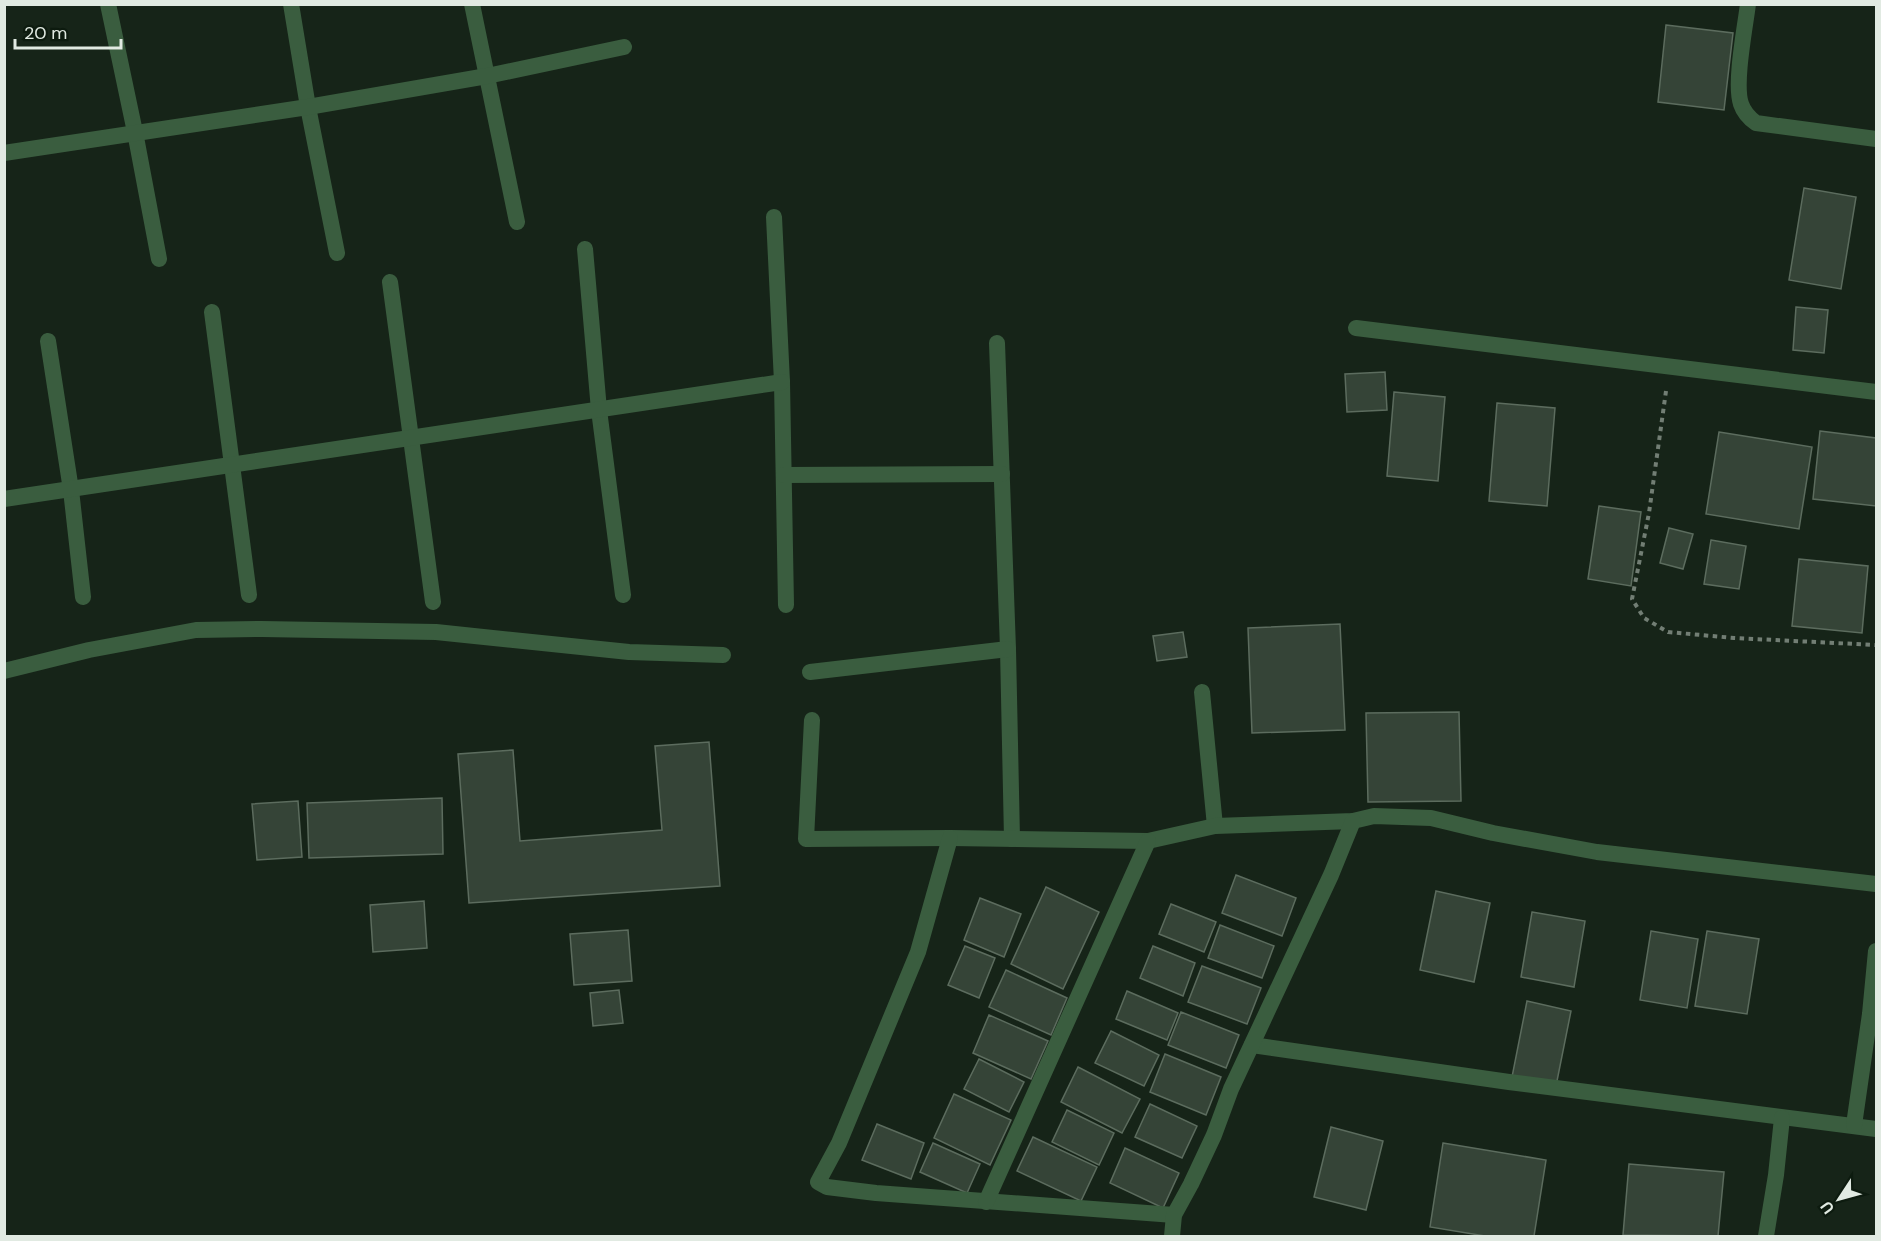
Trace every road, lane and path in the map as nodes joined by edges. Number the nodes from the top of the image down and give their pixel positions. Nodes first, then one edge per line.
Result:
1 (108, 4) edge
2 (291, 4) edge
3 (472, 4) edge
4 (1748, 4) edge
5 (624, 46) dead end
6 (487, 76) junction
7 (308, 107) junction
8 (135, 132) junction
9 (1876, 139) edge
10 (4, 153) edge
11 (774, 217) dead end
12 (517, 222) dead end
13 (585, 249) dead end
14 (337, 253) dead end
15 (159, 259) dead end
16 (390, 282) dead end
17 (212, 312) dead end
18 (1356, 328) dead end
19 (48, 341) dead end
20 (998, 343) dead end
21 (1669, 367) junction
22 (782, 382) junction
23 (1876, 392) edge
24 (599, 410) junction
25 (410, 438) junction
26 (232, 465) junction
27 (1002, 474) junction
28 (784, 475) junction
29 (71, 490) junction
30 (4, 499) edge
31 (249, 595) dead end
32 (623, 595) dead end
33 (83, 597) dead end
34 (433, 602) dead end
35 (786, 605) dead end
36 (1876, 645) edge
37 (1008, 649) junction
38 (723, 655) dead end
39 (4, 671) edge
40 (810, 672) dead end
41 (1202, 692) dead end
42 (812, 720) dead end
43 (1353, 821) junction
44 (1215, 826) junction
45 (950, 838) junction
46 (1012, 839) junction
47 (1148, 841) junction
48 (1876, 884) edge
49 (1876, 951) edge
50 (1252, 1045) junction
51 (1782, 1118) junction
52 (1854, 1125) junction
53 (1876, 1129) edge
54 (986, 1202) junction
55 (1174, 1215) junction
56 (1172, 1236) edge
57 (1766, 1236) edge

1 - 8 street
2 - 7 street
3 - 6 street
4 - 9 street
5 - 6 street
6 - 7 street
6 - 12 street
7 - 8 street
7 - 14 street
8 - 10 street
8 - 15 street
11 - 22 street
13 - 24 street
16 - 25 street
17 - 26 street
18 - 21 street
19 - 29 street
20 - 27 street
21 - 23 street
21 - 36 path
22 - 24 street
22 - 28 street
24 - 25 street
24 - 32 street
25 - 26 street
25 - 34 street
26 - 29 street
26 - 31 street
27 - 28 street
27 - 37 street
28 - 35 street
29 - 30 street
29 - 33 street
37 - 40 street
37 - 46 street
38 - 39 street
41 - 44 street
42 - 45 street
43 - 44 street
43 - 48 street
43 - 50 street
44 - 47 street
45 - 46 street
45 - 54 street
46 - 47 street
47 - 54 street
49 - 52 street
50 - 51 street
50 - 55 street
51 - 52 street
51 - 57 street
52 - 53 street
54 - 55 street
55 - 56 street

